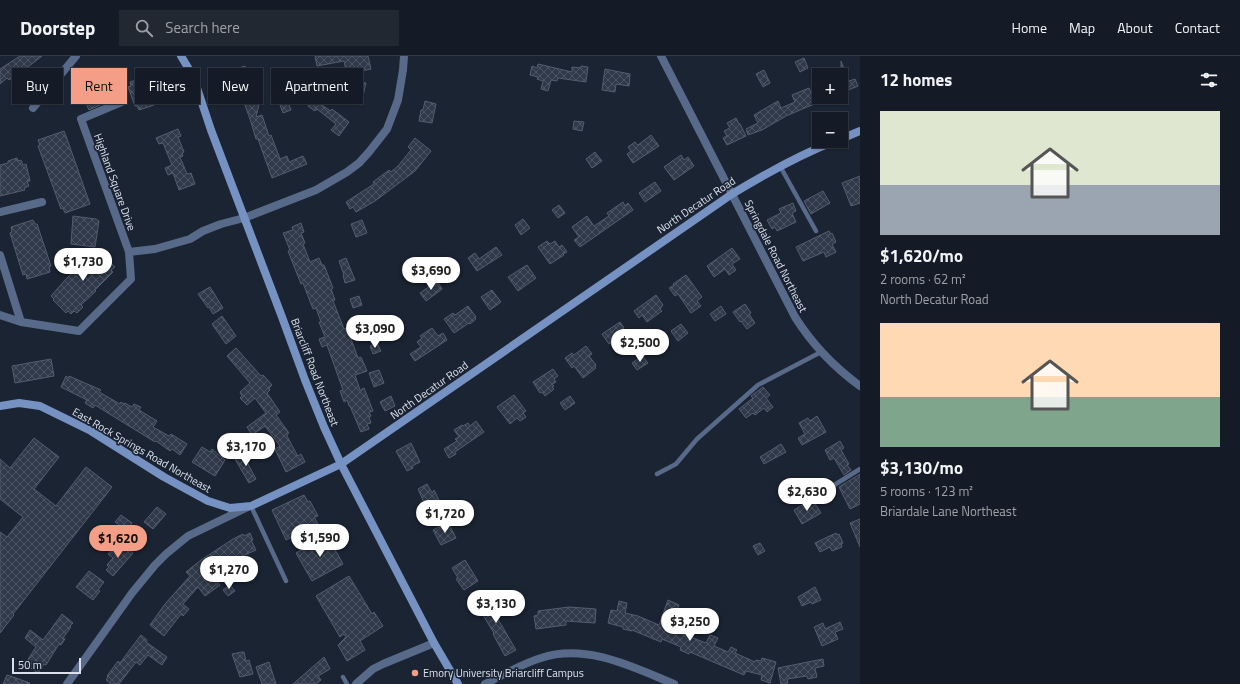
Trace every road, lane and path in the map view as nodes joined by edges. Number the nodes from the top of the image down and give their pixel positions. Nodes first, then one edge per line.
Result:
1 (76, 56) edge
2 (181, 56) edge
3 (404, 56) edge
4 (661, 56) edge
5 (117, 104) edge
6 (33, 108) dead end
7 (860, 131) edge
8 (848, 136) edge
9 (820, 148) edge
10 (780, 166) junction
11 (732, 194) junction
12 (42, 202) dead end
13 (0, 212) edge
14 (244, 218) junction
15 (816, 231) dead end
16 (129, 252) junction
17 (0, 255) edge
18 (0, 315) edge
19 (21, 322) junction
20 (821, 352) junction
21 (860, 386) edge
22 (0, 406) edge
23 (341, 464) junction
24 (860, 469) edge
25 (657, 474) dead end
26 (815, 497) dead end
27 (250, 506) junction
28 (286, 581) dead end
29 (434, 643) junction
30 (343, 677) dead end
31 (67, 684) edge
32 (347, 684) edge
33 (356, 684) edge
34 (458, 684) edge
35 (485, 684) edge
36 (674, 684) edge

1 - 6 street
2 - 14 main road, Briarcliff Road Northeast
3 - 14 street
4 - 11 street, Springdale Road Northeast
5 - 16 street, Highland Square Drive
7 - 8 main road
9 - 10 main road, North Decatur Road
10 - 11 main road, North Decatur Road
10 - 15 lane
11 - 20 street, Springdale Road Northeast
11 - 23 main road, North Decatur Road
12 - 13 street
14 - 16 street
14 - 23 main road, Briarcliff Road Northeast
16 - 19 street, Highland Square Drive
17 - 19 street
18 - 19 street, Highland Square Drive
20 - 21 street, Springdale Road Northeast
20 - 25 lane
22 - 27 main road, East Rock Springs Road Northeast
23 - 27 main road, North Decatur Road
23 - 29 main road, Briarcliff Road Northeast
24 - 26 lane
27 - 28 lane
27 - 31 street, North Decatur Road
29 - 33 street
29 - 34 main road, Briarcliff Road Northeast
30 - 32 lane
35 - 36 street

